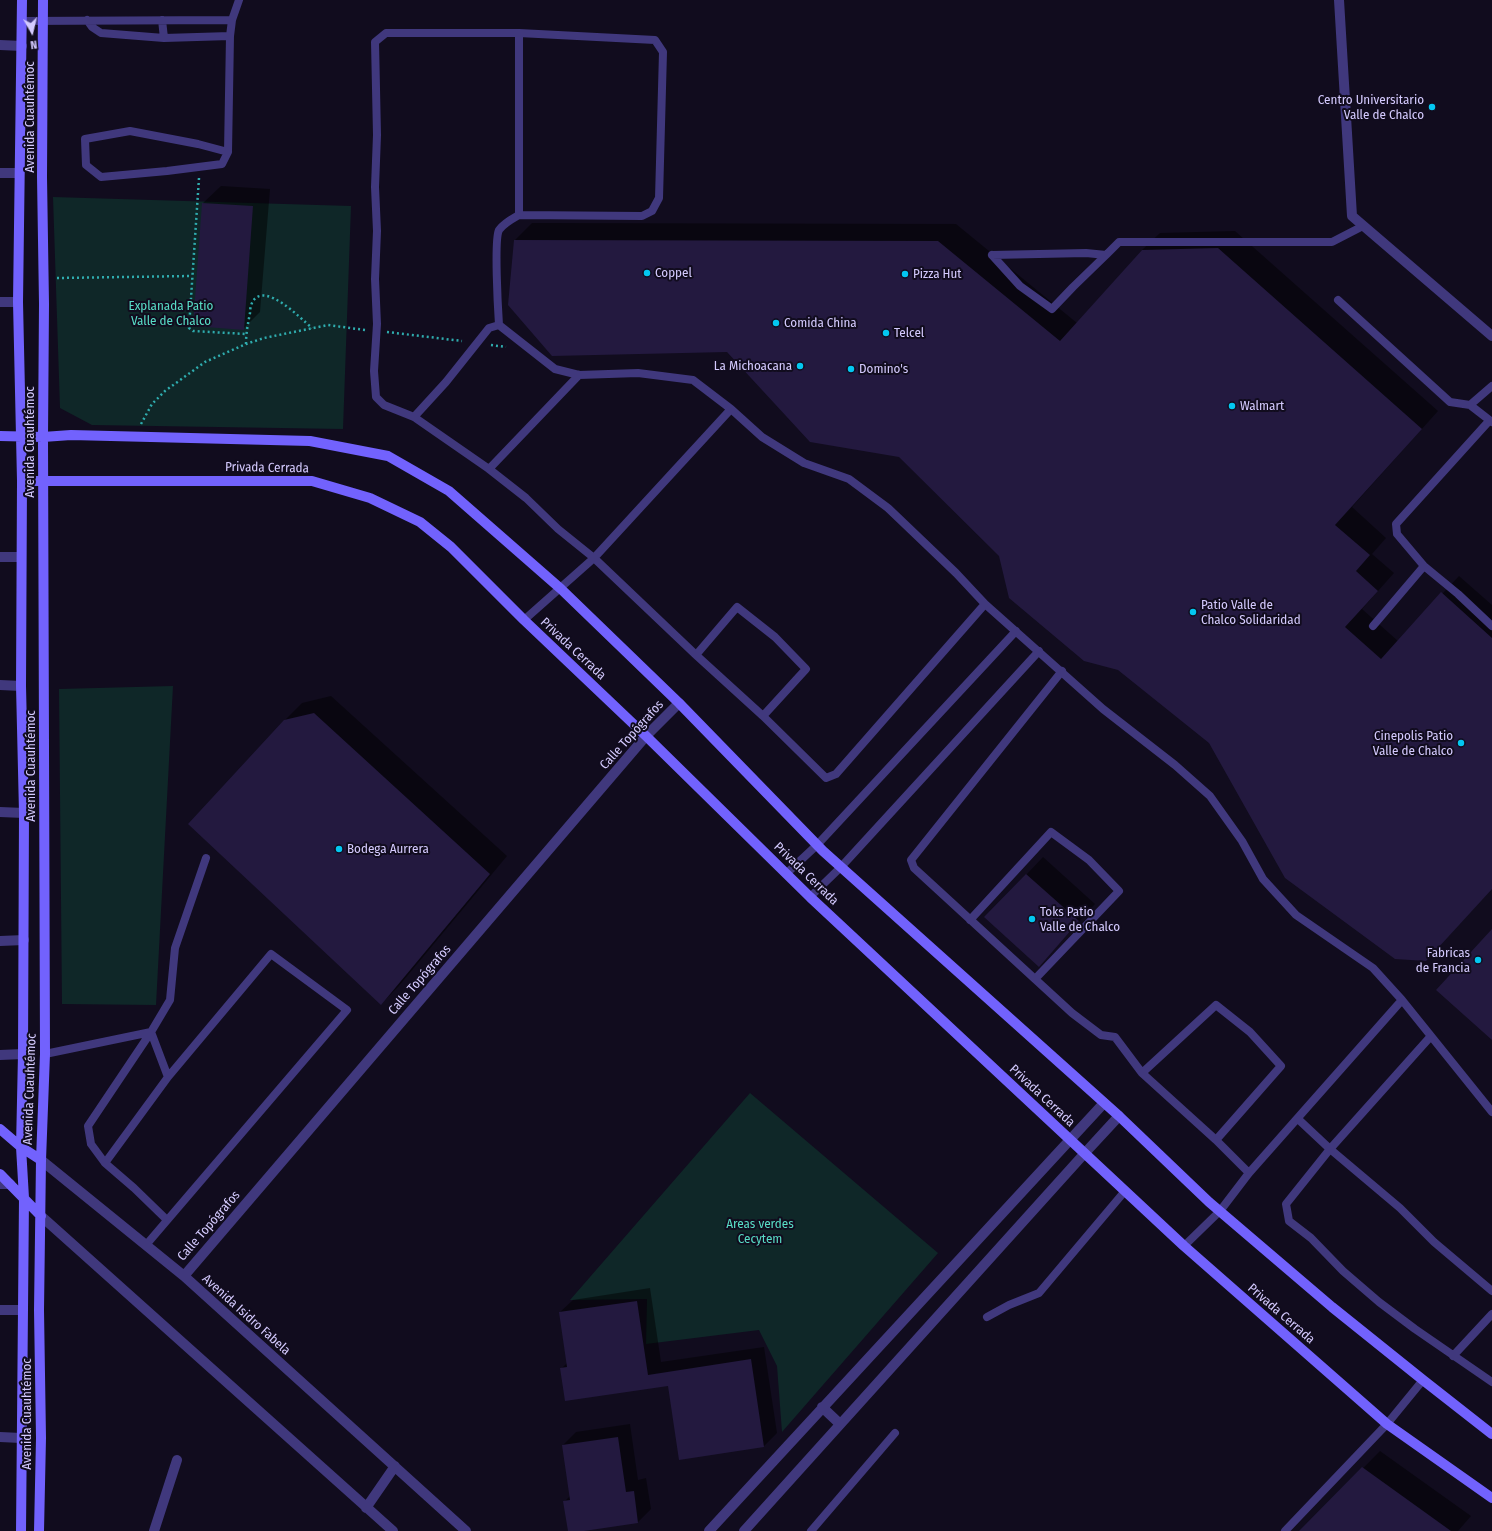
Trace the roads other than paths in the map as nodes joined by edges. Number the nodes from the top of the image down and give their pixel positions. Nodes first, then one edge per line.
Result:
1 (22, 0) edge
2 (43, 0) edge
3 (239, 0) edge
4 (1339, 0) edge
5 (43, 20) junction
6 (87, 20) junction
7 (162, 20) junction
8 (232, 20) junction
9 (22, 21) junction
10 (519, 33) junction
11 (230, 36) junction
12 (164, 38) junction
13 (0, 45) edge
14 (22, 46) junction
15 (228, 152) junction
16 (0, 173) edge
17 (19, 173) junction
18 (519, 215) junction
19 (1363, 226) junction
20 (1106, 255) junction
21 (1338, 300) dead end
22 (0, 302) edge
23 (18, 302) junction
24 (499, 325) junction
25 (1492, 336) edge
26 (578, 375) junction
27 (1492, 386) edge
28 (1470, 405) junction
29 (731, 409) junction
30 (414, 417) junction
31 (1491, 422) edge
32 (0, 436) edge
33 (21, 437) junction
34 (42, 437) junction
35 (489, 469) junction
36 (43, 480) junction
37 (22, 481) junction
38 (0, 556) edge
39 (21, 557) junction
40 (594, 558) junction
41 (1424, 566) junction
42 (561, 589) junction
43 (985, 604) junction
44 (524, 620) junction
45 (1373, 626) dead end
46 (1492, 626) edge
47 (1016, 631) junction
48 (1039, 651) junction
49 (696, 655) junction
50 (1062, 671) junction
51 (0, 685) edge
52 (21, 686) junction
53 (679, 704) junction
54 (763, 716) junction
55 (646, 736) junction
56 (0, 812) edge
57 (24, 813) junction
58 (817, 845) junction
59 (206, 858) dead end
60 (841, 867) junction
61 (786, 873) junction
62 (810, 897) junction
63 (970, 920) junction
64 (24, 940) junction
65 (0, 941) edge
66 (1036, 978) junction
67 (1402, 1000) junction
68 (151, 1032) junction
69 (1431, 1036) junction
70 (23, 1054) junction
71 (45, 1054) junction
72 (0, 1055) edge
73 (1142, 1073) junction
74 (168, 1077) junction
75 (1104, 1103) junction
76 (1492, 1112) edge
77 (1119, 1116) junction
78 (1298, 1119) junction
79 (0, 1129) edge
80 (1070, 1140) junction
81 (1216, 1140) junction
82 (21, 1146) junction
83 (1330, 1149) junction
84 (1084, 1154) junction
85 (42, 1160) junction
86 (105, 1163) junction
87 (1249, 1173) junction
88 (0, 1174) edge
89 (5, 1184) edge
90 (1125, 1191) junction
91 (24, 1198) junction
92 (1220, 1211) junction
93 (41, 1216) junction
94 (167, 1220) junction
95 (146, 1245) junction
96 (1184, 1246) junction
97 (184, 1276) junction
98 (1492, 1291) edge
99 (0, 1310) edge
100 (22, 1310) junction
101 (1492, 1314) edge
102 (987, 1317) dead end
103 (1453, 1356) junction
104 (1423, 1380) junction
105 (1492, 1382) edge
106 (822, 1408) junction
107 (840, 1424) junction
108 (1387, 1424) junction
109 (895, 1433) dead end
110 (1492, 1434) edge
111 (0, 1438) edge
112 (21, 1438) junction
113 (177, 1460) dead end
114 (395, 1466) junction
115 (1492, 1498) edge
116 (366, 1508) junction
117 (1288, 1529) edge
118 (21, 1531) edge
119 (39, 1531) edge
120 (154, 1531) edge
121 (393, 1531) edge
122 (466, 1531) edge
123 (709, 1531) edge
124 (744, 1531) edge
125 (811, 1531) edge

1 - 9 street, Avenida Cuauhtémoc
2 - 5 street, Avenida Cuauhtémoc
3 - 8 lane
4 - 19 street
5 - 6 lane
5 - 9 lane
5 - 34 street, Avenida Cuauhtémoc
6 - 7 lane
6 - 12 lane
7 - 8 lane
7 - 12 lane
8 - 11 lane
9 - 14 street, Avenida Cuauhtémoc
10 - 18 lane
10 - 18 lane
10 - 30 lane
11 - 12 lane
11 - 15 lane
13 - 14 street
14 - 17 street, Avenida Cuauhtémoc
15 - 15 lane
16 - 17 street
17 - 23 street, Avenida Cuauhtémoc
18 - 24 lane
19 - 20 lane
19 - 25 street
20 - 20 lane
21 - 28 lane
22 - 23 street
23 - 33 street, Avenida Cuauhtémoc
24 - 26 lane
24 - 30 lane
26 - 29 lane
26 - 35 lane
27 - 28 lane
28 - 31 lane
29 - 40 lane
29 - 43 lane
30 - 35 lane
31 - 41 lane
32 - 33 street
33 - 34 street
33 - 37 street, Avenida Cuauhtémoc
34 - 36 street, Avenida Cuauhtémoc
34 - 42 street
35 - 40 lane
36 - 37 street, Privada Cerrada
36 - 44 street, Privada Cerrada
36 - 71 street, Avenida Cuauhtémoc
37 - 39 street, Avenida Cuauhtémoc
38 - 39 street
39 - 52 street, Avenida Cuauhtémoc
40 - 42 lane
40 - 49 lane
41 - 45 lane
41 - 46 lane
42 - 44 lane
42 - 53 street
43 - 47 lane
43 - 54 lane
44 - 55 street, Privada Cerrada
47 - 48 lane
47 - 58 lane
48 - 50 lane
48 - 60 lane
49 - 54 lane
49 - 54 lane
50 - 63 lane
50 - 67 lane
51 - 52 street
52 - 57 street, Avenida Cuauhtémoc
53 - 55 street, Calle Topógrafos
53 - 58 street
55 - 61 street, Privada Cerrada
55 - 97 street, Calle Topógrafos
56 - 57 street
57 - 64 street, Avenida Cuauhtémoc
58 - 60 street
58 - 61 lane
59 - 68 lane
60 - 62 lane
60 - 75 street
61 - 62 street, Privada Cerrada
62 - 80 street, Privada Cerrada
63 - 66 lane
63 - 66 lane
64 - 65 street
64 - 70 street, Avenida Cuauhtémoc
66 - 73 lane
67 - 69 lane
67 - 78 lane
68 - 71 lane
68 - 74 lane
68 - 86 lane
69 - 76 lane
69 - 83 lane
70 - 72 street
70 - 82 street, Avenida Cuauhtémoc
71 - 85 street, Avenida Cuauhtémoc
73 - 81 lane
73 - 81 lane
74 - 86 lane
74 - 94 lane
75 - 77 street
75 - 80 street
77 - 84 street
77 - 92 street
78 - 83 lane
78 - 87 lane
79 - 82 street, Avenida Isidro Fabela
80 - 84 street, Privada Cerrada
80 - 106 street
81 - 87 lane
82 - 85 street, Avenida Isidro Fabela
82 - 91 street, Avenida Cuauhtémoc
83 - 98 lane
83 - 103 lane
84 - 90 street, Privada Cerrada
84 - 107 street
85 - 93 street, Avenida Cuauhtémoc
85 - 95 street, Avenida Isidro Fabela
86 - 94 lane
87 - 92 lane
88 - 89 street
89 - 91 street
90 - 96 street, Privada Cerrada
90 - 102 lane
91 - 93 street
91 - 100 street, Avenida Cuauhtémoc
92 - 96 lane
92 - 104 street
93 - 116 street
93 - 119 street, Avenida Cuauhtémoc
94 - 95 lane
95 - 97 street, Avenida Isidro Fabela
96 - 108 street, Privada Cerrada
97 - 114 street, Avenida Isidro Fabela
99 - 100 street
100 - 112 street, Avenida Cuauhtémoc
101 - 103 lane
103 - 105 lane
104 - 108 lane
104 - 110 street
106 - 107 street
106 - 123 street
107 - 124 street
108 - 115 street, Privada Cerrada
108 - 117 lane
109 - 125 lane
111 - 112 street
112 - 118 street, Avenida Cuauhtémoc
113 - 120 street
114 - 116 street
114 - 122 street, Avenida Isidro Fabela
116 - 121 street

